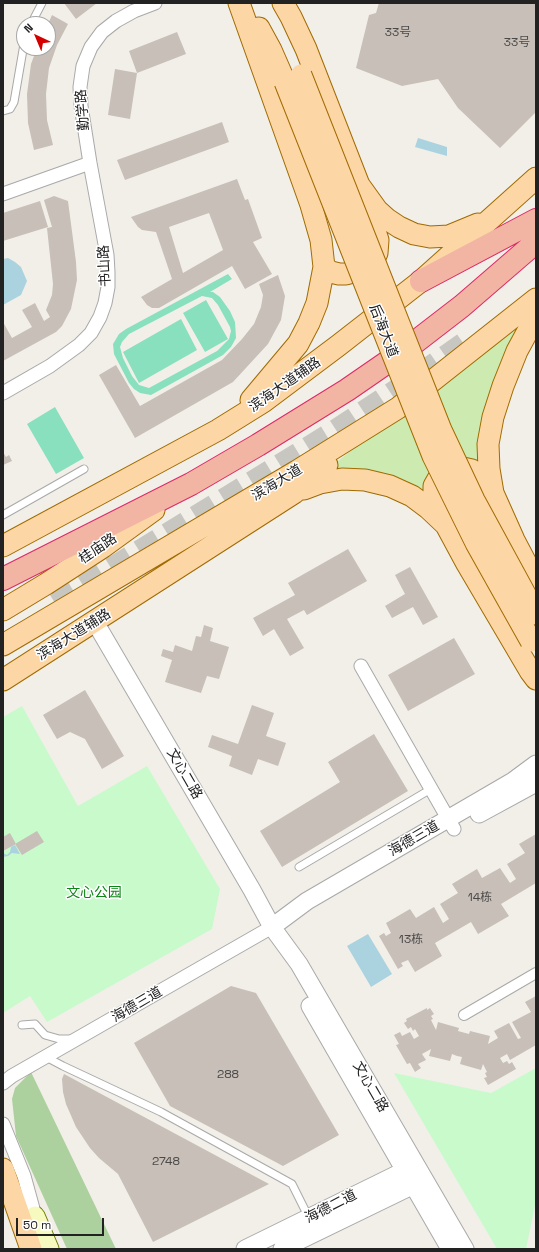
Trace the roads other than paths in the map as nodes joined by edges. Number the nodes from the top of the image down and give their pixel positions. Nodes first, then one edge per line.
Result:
1 (42, 3) edge
2 (155, 3) edge
3 (239, 3) edge
4 (245, 3) edge
5 (272, 3) edge
6 (283, 3) edge
7 (35, 16) edge
8 (22, 56) edge
9 (293, 78) junction
10 (3, 111) edge
11 (90, 163) junction
12 (536, 178) edge
13 (359, 185) junction
14 (3, 194) edge
15 (492, 219) junction
16 (536, 220) edge
17 (536, 242) edge
18 (324, 268) junction
19 (421, 281) junction
20 (536, 299) edge
21 (536, 316) edge
22 (3, 393) edge
23 (398, 408) junction
24 (218, 430) junction
25 (84, 469) dead end
26 (191, 484) junction
27 (294, 493) junction
28 (492, 493) junction
29 (3, 515) edge
30 (446, 525) junction
31 (3, 546) edge
32 (3, 579) edge
33 (536, 582) edge
34 (3, 610) edge
35 (536, 614) edge
36 (95, 622) junction
37 (3, 646) edge
38 (534, 646) edge
39 (361, 666) dead end
40 (536, 679) edge
41 (3, 680) edge
42 (536, 764) edge
43 (536, 783) edge
44 (431, 789) junction
45 (451, 824) junction
46 (299, 867) dead end
47 (272, 927) junction
48 (536, 973) edge
49 (464, 1015) dead end
50 (22, 1025) dead end
51 (78, 1039) junction
52 (46, 1056) junction
53 (3, 1083) edge
54 (3, 1124) edge
55 (410, 1168) junction
56 (4, 1171) edge
57 (419, 1182) junction
58 (3, 1198) edge
59 (35, 1216) junction
60 (309, 1218) junction
61 (30, 1249) edge
62 (49, 1249) edge
63 (245, 1249) edge
64 (282, 1249) edge
65 (450, 1249) edge
66 (465, 1249) edge

1 - 7 lane
2 - 11 street, 勤学路
3 - 18 main road
4 - 9 main road, 后海大道
5 - 9 main road, 后海大道
6 - 13 main road
8 - 10 lane
9 - 35 main road, 后海大道, bridge
9 - 38 main road, 后海大道, bridge
11 - 14 street
11 - 22 street, 书山路
12 - 15 main road, 滨海大道辅路
13 - 15 main road
13 - 18 main road
15 - 19 main road, 滨海大道辅路
16 - 19 highway
17 - 26 highway
18 - 24 main road
19 - 24 main road, 滨海大道辅路
20 - 23 main road, 滨海大道
21 - 28 main road
23 - 27 main road, 滨海大道辅路
23 - 37 main road, 滨海大道
24 - 31 main road, 滨海大道辅路
25 - 29 lane
26 - 32 highway
26 - 34 main road, 桂庙路
27 - 30 main road
27 - 36 main road, 滨海大道辅路
28 - 30 main road
28 - 33 main road
30 - 40 main road
36 - 41 main road, 滨海大道辅路
36 - 47 street, 文心二路
39 - 44 street
42 - 45 street, 海德三道
43 - 45 street, 海德三道
44 - 45 street
44 - 46 lane
45 - 47 street, 海德三道
47 - 51 street, 海德三道
47 - 55 street, 文心二路
48 - 49 street
50 - 51 lane
51 - 52 street, 海德三道
52 - 53 street, 海德三道
52 - 60 lane
54 - 59 street
55 - 57 street, 文心二路
55 - 60 street, 海德二道
56 - 59 main road
56 - 61 main road
57 - 64 street, 海德二道
57 - 65 street, 文心二路
57 - 66 street, 文心二路
58 - 61 main road
59 - 62 main road
60 - 63 street, 海德二道

